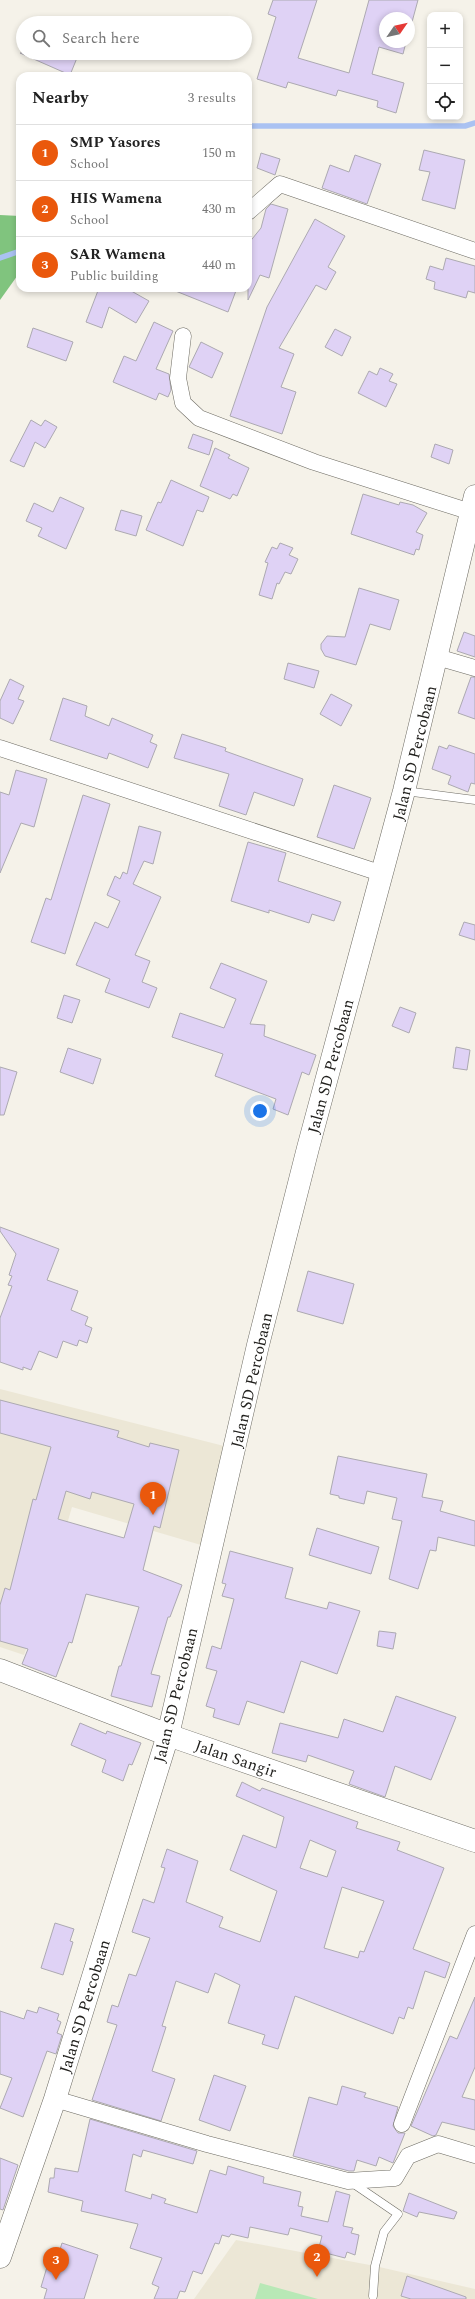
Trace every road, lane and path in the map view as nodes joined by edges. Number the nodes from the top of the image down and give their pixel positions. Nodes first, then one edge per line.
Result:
1 (252, 208) edge
2 (475, 251) edge
3 (183, 336) dead end
4 (473, 504) edge
5 (437, 657) junction
6 (475, 668) edge
7 (0, 748) edge
8 (404, 791) junction
9 (475, 800) edge
10 (383, 874) junction
11 (0, 1670) edge
12 (168, 1735) junction
13 (475, 1841) edge
14 (475, 1934) edge
15 (55, 2099) junction
16 (402, 2124) dead end
17 (475, 2155) edge
18 (348, 2181) junction
19 (0, 2256) edge
20 (373, 2296) dead end

1 - 2 street
3 - 4 street
4 - 5 street, Jalan SD Percobaan
5 - 6 street
5 - 8 street, Jalan SD Percobaan
7 - 10 street
8 - 9 lane
8 - 10 street, Jalan SD Percobaan
10 - 12 street, Jalan SD Percobaan
11 - 12 street, Jalan Sangir
12 - 13 street, Jalan Sangir
12 - 15 street, Jalan SD Percobaan
14 - 16 street
15 - 18 street
15 - 19 street, Jalan SD Percobaan
17 - 18 street
18 - 20 lane

